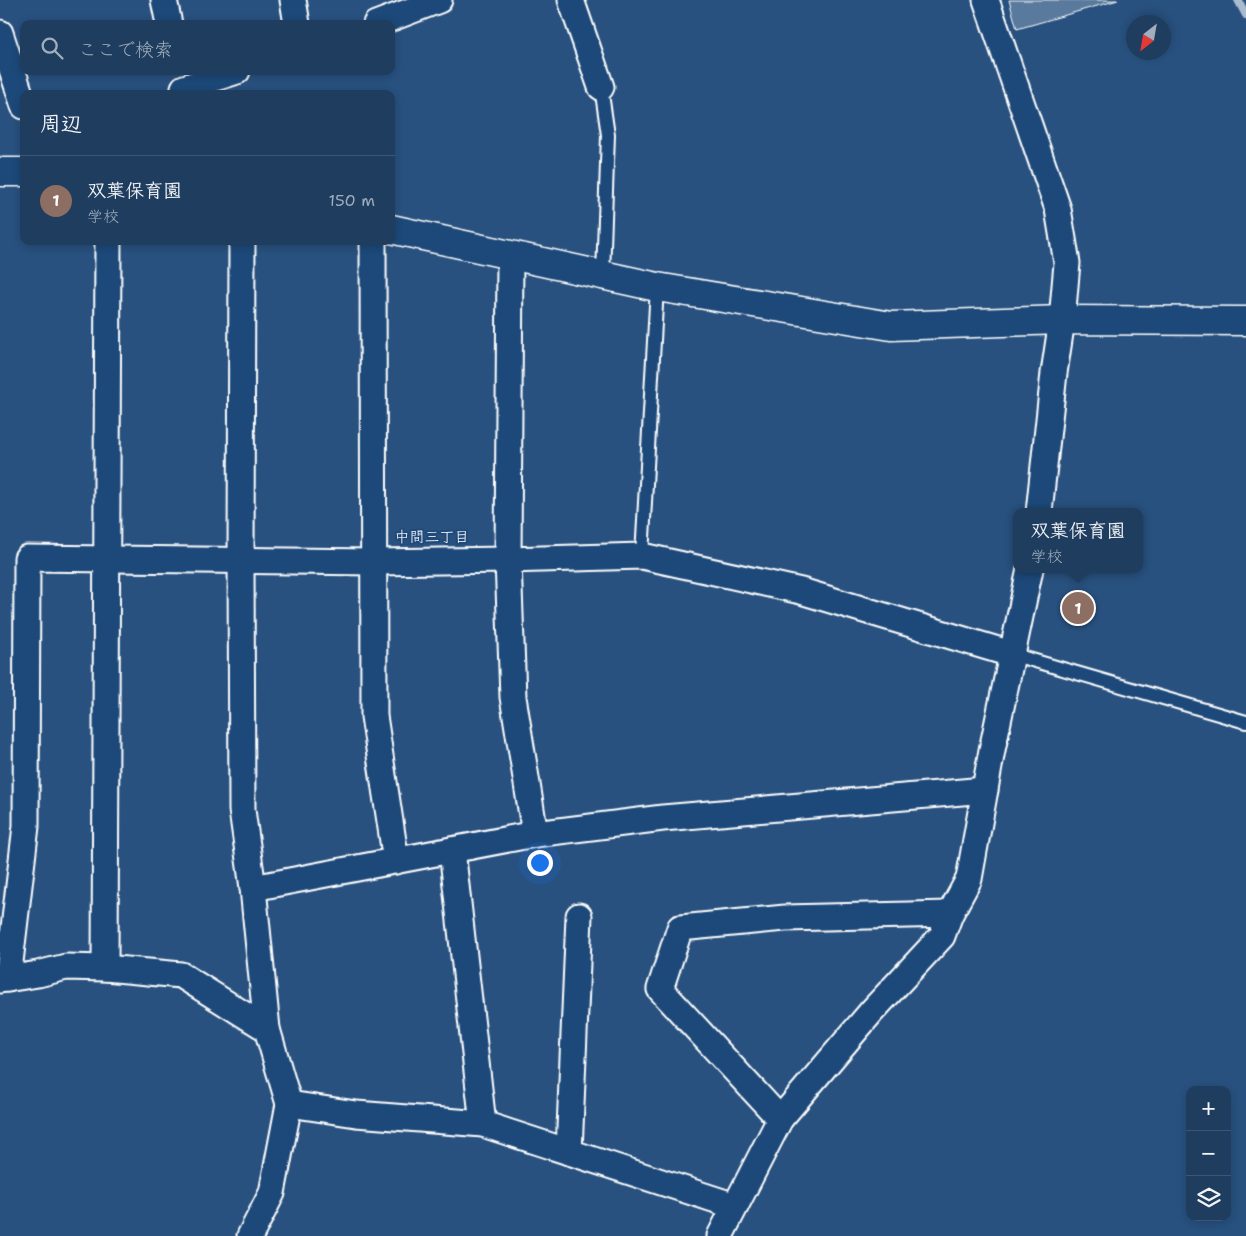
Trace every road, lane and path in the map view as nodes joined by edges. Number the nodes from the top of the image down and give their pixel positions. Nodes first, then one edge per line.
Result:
1 (164, 0) edge
2 (293, 0) edge
3 (439, 0) edge
4 (571, 0) edge
5 (986, 0) edge
6 (169, 20) edge
7 (296, 20) edge
8 (386, 20) edge
9 (0, 33) edge
10 (220, 75) edge
11 (183, 84) edge
12 (600, 87) joint
13 (20, 94) edge
14 (0, 172) edge
15 (20, 172) edge
16 (395, 230) edge
17 (108, 245) edge
18 (242, 245) edge
19 (373, 245) edge
20 (510, 255) junction
21 (603, 275) junction
22 (657, 287) junction
23 (1062, 320) junction
24 (1246, 321) edge
25 (1039, 508) edge
26 (642, 556) junction
27 (107, 559) junction
28 (241, 560) junction
29 (508, 560) junction
30 (374, 562) junction
31 (1029, 573) edge
32 (1011, 654) junction
33 (1246, 722) edge
34 (985, 790) junction
35 (535, 834) junction
36 (452, 850) junction
37 (396, 860) junction
38 (253, 888) junction
39 (950, 914) junction
40 (579, 916) dead end
41 (105, 968) junction
42 (4, 980) edge
43 (267, 1030) junction
44 (289, 1104) junction
45 (780, 1119) junction
46 (483, 1124) junction
47 (569, 1152) junction
48 (735, 1206) junction
49 (250, 1236) edge
50 (720, 1236) edge

1 - 6 street
2 - 7 street
3 - 8 street
4 - 12 street
5 - 23 street
9 - 13 street
10 - 11 street
12 - 21 lane
14 - 15 street
16 - 20 street
17 - 27 street
18 - 28 street
19 - 30 street
20 - 21 street
20 - 29 street
21 - 22 street
22 - 23 street
22 - 26 lane
23 - 24 street
23 - 25 street
26 - 29 street
26 - 32 street
27 - 28 street
27 - 41 street
27 - 42 street
28 - 30 street
28 - 38 street
29 - 30 street
29 - 35 street
30 - 37 street
31 - 32 street
32 - 33 lane
32 - 34 street
34 - 35 street
34 - 39 street
35 - 36 street
36 - 37 street
36 - 46 street
37 - 38 street
38 - 43 street
39 - 45 street
39 - 45 street
40 - 47 street
41 - 42 street
41 - 43 street
43 - 44 street
44 - 46 street
44 - 49 street
45 - 48 street
46 - 47 street
47 - 48 street
48 - 50 street

